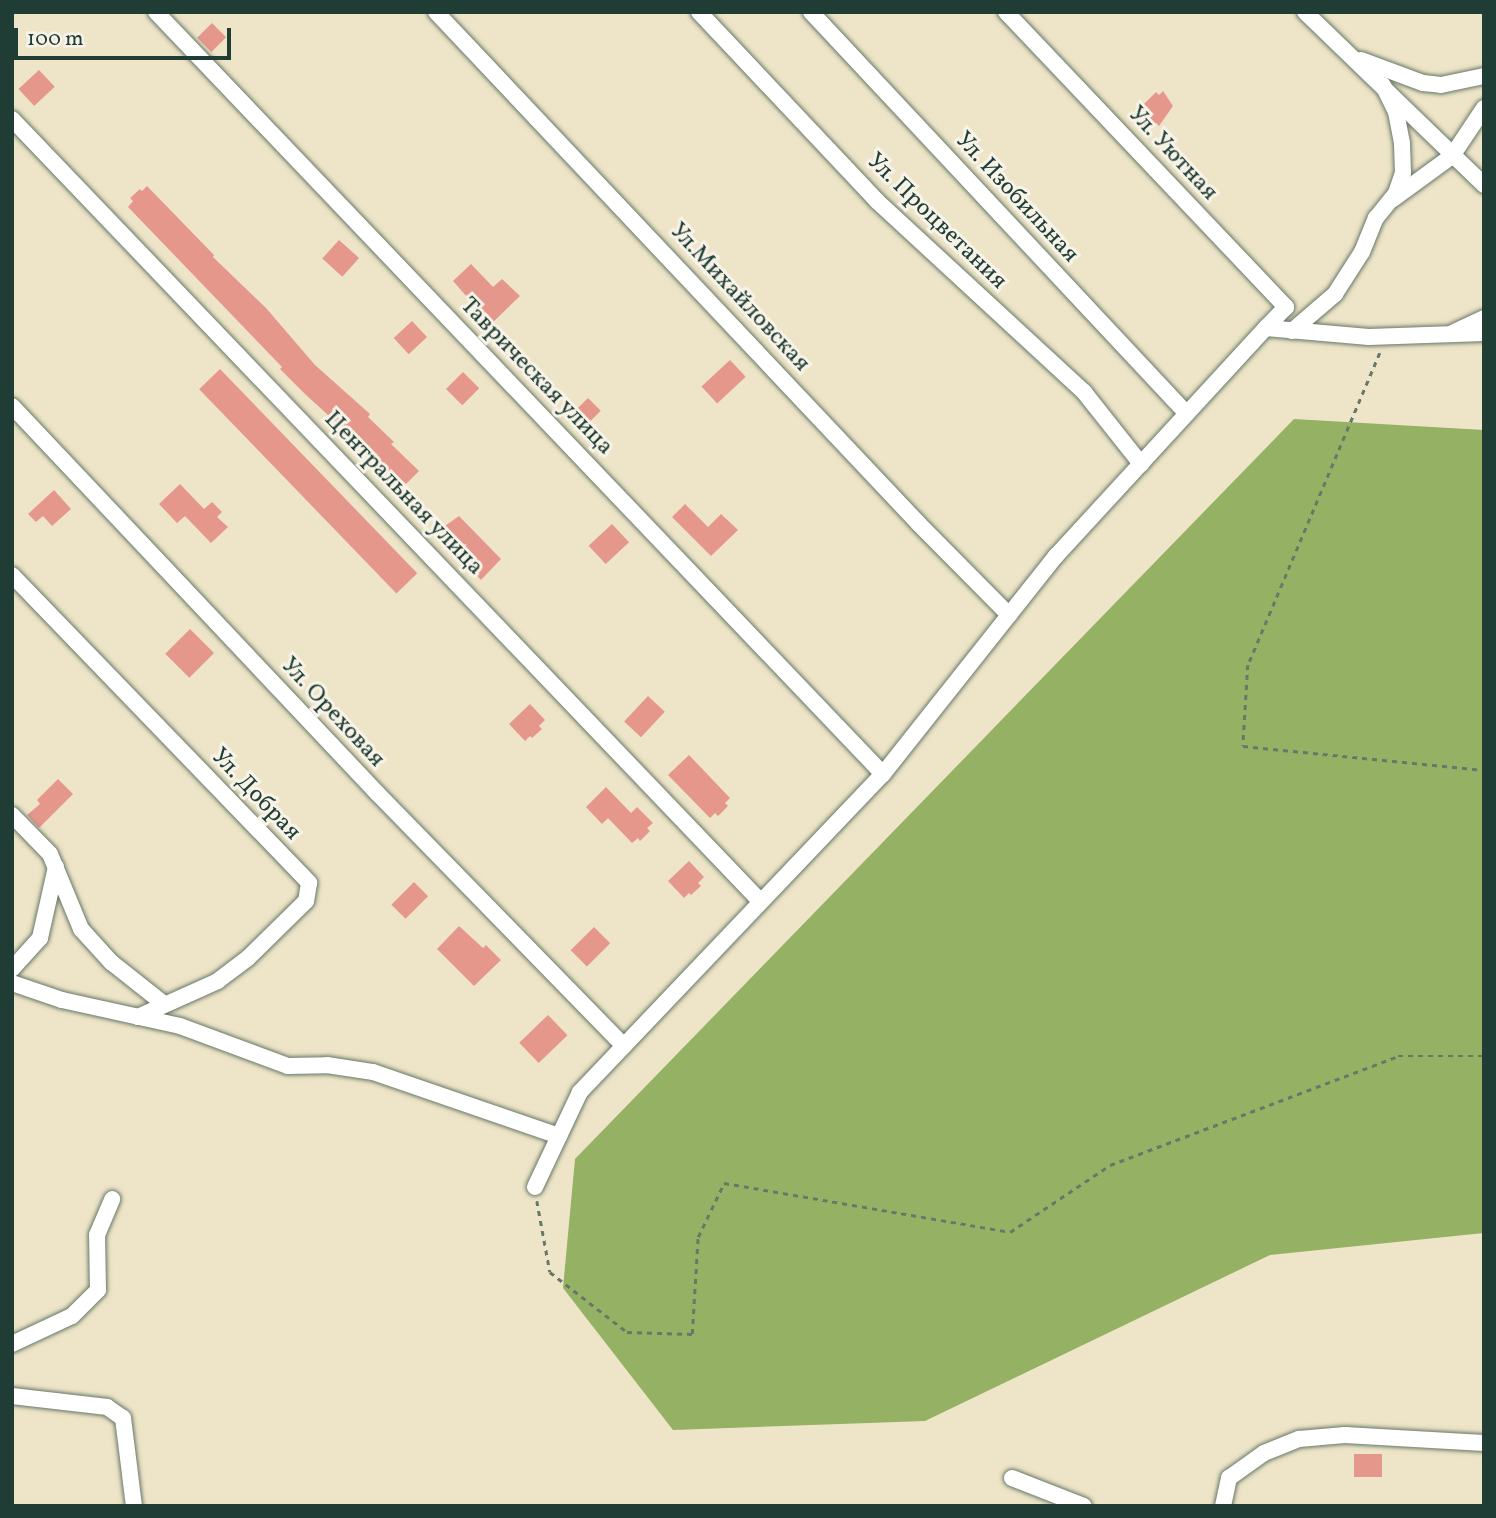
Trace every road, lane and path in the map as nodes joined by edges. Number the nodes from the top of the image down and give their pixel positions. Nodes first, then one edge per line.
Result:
1 (156, 12) edge
2 (436, 12) edge
3 (699, 12) edge
4 (811, 12) edge
5 (1006, 12) edge
6 (1305, 12) edge
7 (1352, 56) junction
8 (1484, 76) edge
9 (1383, 85) junction
10 (1484, 108) edge
11 (12, 119) edge
12 (1452, 156) junction
13 (1484, 184) edge
14 (1390, 201) junction
15 (1484, 318) edge
16 (1266, 328) junction
17 (1292, 331) junction
18 (1484, 333) edge
19 (1451, 334) junction
20 (1382, 348) dead end
21 (12, 407) edge
22 (1186, 414) junction
23 (1141, 464) junction
24 (12, 575) edge
25 (1009, 615) junction
26 (1484, 770) edge
27 (883, 774) junction
28 (12, 815) edge
29 (53, 860) junction
30 (760, 901) junction
31 (12, 970) edge
32 (12, 983) edge
33 (164, 1004) junction
34 (138, 1017) junction
35 (624, 1046) junction
36 (1484, 1056) edge
37 (559, 1136) junction
38 (535, 1187) joint
39 (112, 1199) dead end
40 (12, 1344) edge
41 (12, 1396) edge
42 (1484, 1443) edge
43 (1012, 1478) dead end
44 (134, 1506) edge
45 (1084, 1506) edge
46 (1223, 1506) edge

1 - 27 street, Таврическая улица
2 - 25 street, Ул.Михайловская
3 - 23 street, Ул. Процветания
4 - 22 street, Ул. Изобильная
5 - 16 street, Ул. Уютная
6 - 7 street
7 - 8 street
7 - 9 street
9 - 12 street
9 - 14 street
10 - 12 street
11 - 30 street, Центральная улица
12 - 13 street
12 - 14 street
14 - 17 street
15 - 19 street
16 - 17 street
16 - 22 street
17 - 19 street
18 - 19 street
20 - 26 path
21 - 35 street, Ул. Ореховая
22 - 23 street
23 - 25 street
24 - 33 street, Ул. Добрая
25 - 27 street
27 - 30 street
28 - 29 street
29 - 31 street
29 - 33 street
30 - 35 street
32 - 34 street
33 - 34 street, Ул. Добрая
34 - 37 street
35 - 37 street
36 - 38 path
37 - 38 street
39 - 40 street
41 - 44 street
42 - 46 street
43 - 45 street

